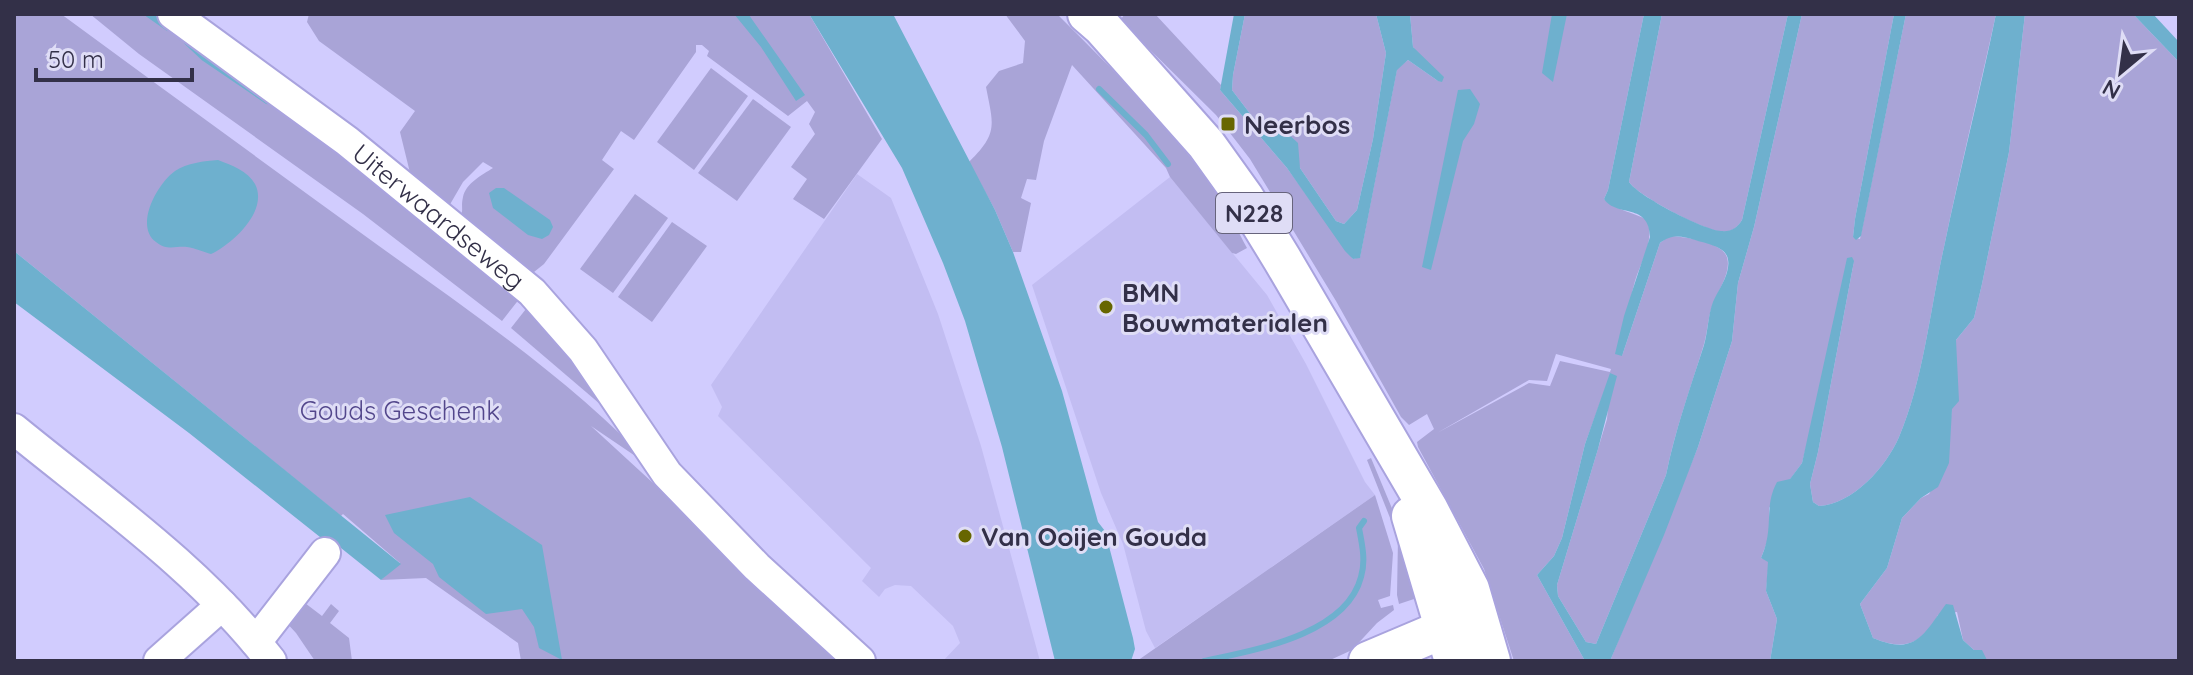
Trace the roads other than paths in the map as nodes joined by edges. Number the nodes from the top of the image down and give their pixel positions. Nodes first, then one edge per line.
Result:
1 (173, 14) edge
2 (1087, 14) edge
3 (14, 429) edge
4 (325, 553) dead end
5 (222, 605) junction
6 (1466, 649) edge
7 (263, 652) edge
8 (159, 661) edge
9 (860, 661) edge
10 (1368, 661) edge

1 - 9 street, Uiterwaardseweg
2 - 6 main road, N228
3 - 5 street
4 - 7 street
5 - 7 street
5 - 8 street
6 - 10 main road

